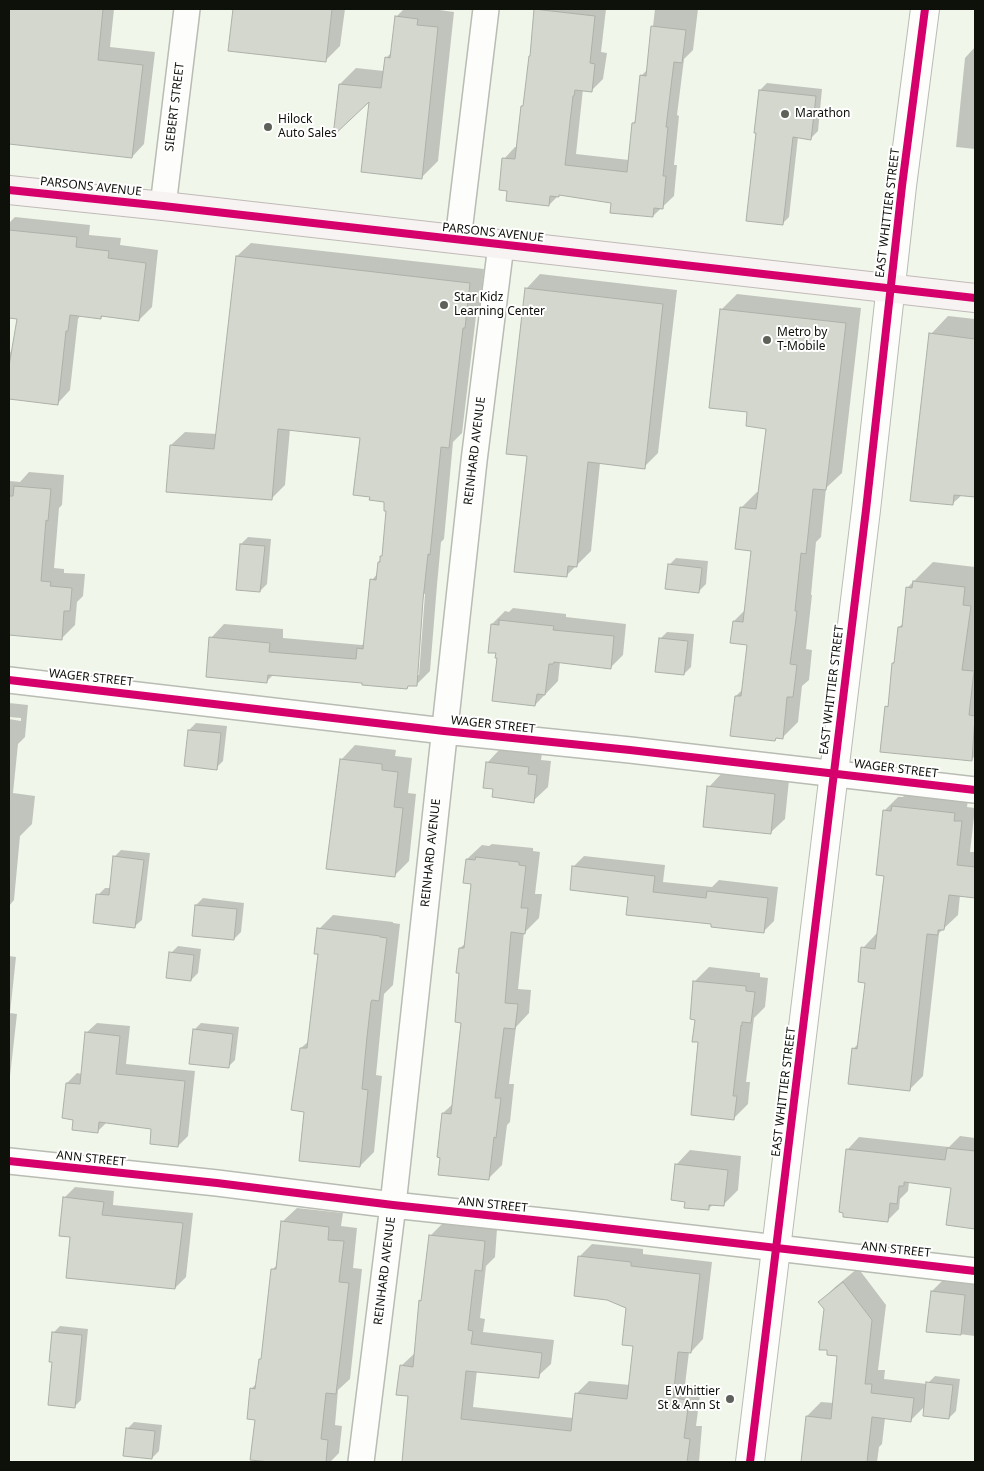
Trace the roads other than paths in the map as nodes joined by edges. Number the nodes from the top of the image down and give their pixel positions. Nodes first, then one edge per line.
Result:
1 (187, 9) edge
2 (486, 9) edge
3 (925, 9) edge
4 (9, 190) edge
5 (163, 206) junction
6 (458, 240) junction
7 (501, 245) junction
8 (890, 289) junction
9 (975, 298) edge
10 (9, 680) edge
11 (444, 731) junction
12 (833, 773) junction
13 (975, 790) edge
14 (9, 1161) edge
15 (393, 1205) junction
16 (776, 1248) junction
17 (975, 1271) edge
18 (361, 1462) edge
19 (750, 1462) edge

1 - 5 street, SIEBERT STREET
2 - 6 street
3 - 8 street, EAST WHITTIER STREET
4 - 5 main road, PARSONS AVENUE
5 - 6 main road, PARSONS AVENUE
6 - 7 main road, PARSONS AVENUE
7 - 8 main road, PARSONS AVENUE
7 - 11 street, REINHARD AVENUE
8 - 9 main road, PARSONS AVENUE
8 - 12 street, EAST WHITTIER STREET
10 - 11 street, WAGER STREET
11 - 12 street, WAGER STREET
11 - 15 street, REINHARD AVENUE
12 - 13 street, WAGER STREET
12 - 16 street, EAST WHITTIER STREET
14 - 15 street, ANN STREET
15 - 16 street, ANN STREET
15 - 18 street, REINHARD AVENUE
16 - 17 street, ANN STREET
16 - 19 street, EAST WHITTIER STREET

